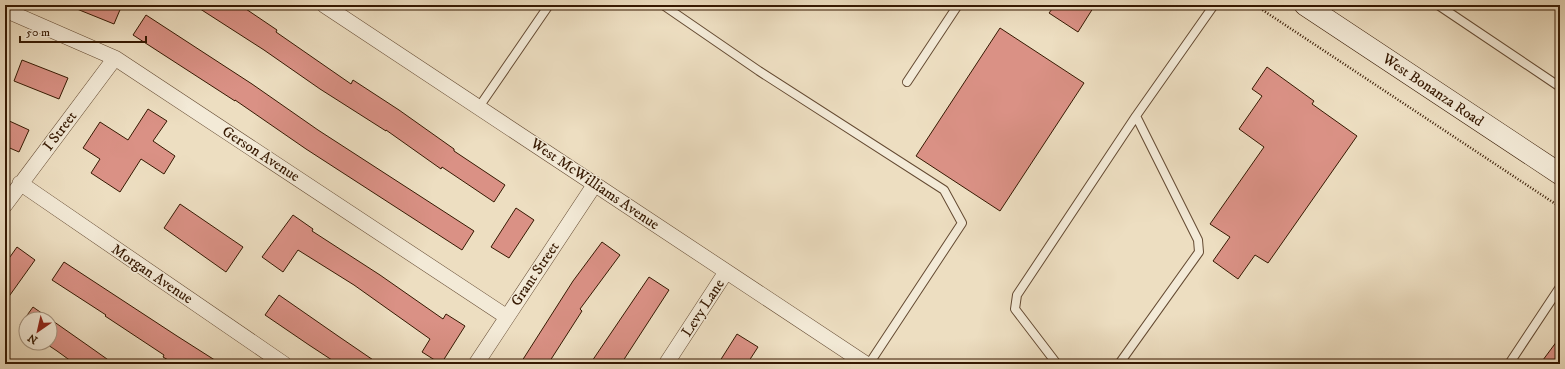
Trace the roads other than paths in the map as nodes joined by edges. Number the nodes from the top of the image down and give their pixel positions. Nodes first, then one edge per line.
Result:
1 (324, 5) edge
2 (549, 5) edge
3 (663, 5) edge
4 (958, 5) edge
5 (1214, 5) edge
6 (1305, 5) edge
7 (1438, 5) edge
8 (5, 10) edge
9 (115, 58) junction
10 (907, 82) dead end
11 (1560, 88) edge
12 (479, 107) junction
13 (1136, 116) junction
14 (1560, 174) edge
15 (20, 183) junction
16 (595, 184) junction
17 (5, 205) edge
18 (726, 272) junction
19 (1560, 287) edge
20 (507, 317) junction
21 (284, 364) edge
22 (476, 364) edge
23 (666, 364) edge
24 (866, 364) edge
25 (869, 364) edge
26 (1057, 364) edge
27 (1119, 364) edge
28 (1509, 364) edge

1 - 12 street, West McWilliams Avenue
2 - 12 lane
3 - 25 lane
4 - 10 lane
5 - 13 lane
6 - 14 main road, West Bonanza Road
7 - 11 lane
8 - 9 street, Gerson Avenue
9 - 15 street, I Street
9 - 20 street, Gerson Avenue
12 - 16 street, West McWilliams Avenue
13 - 26 lane
13 - 27 lane
15 - 17 street, I Street
15 - 21 street, Morgan Avenue
16 - 18 street, West McWilliams Avenue
16 - 20 street, Grant Street
18 - 23 street, Levy Lane
18 - 24 street, West McWilliams Avenue
19 - 28 lane
20 - 22 street, Grant Street

